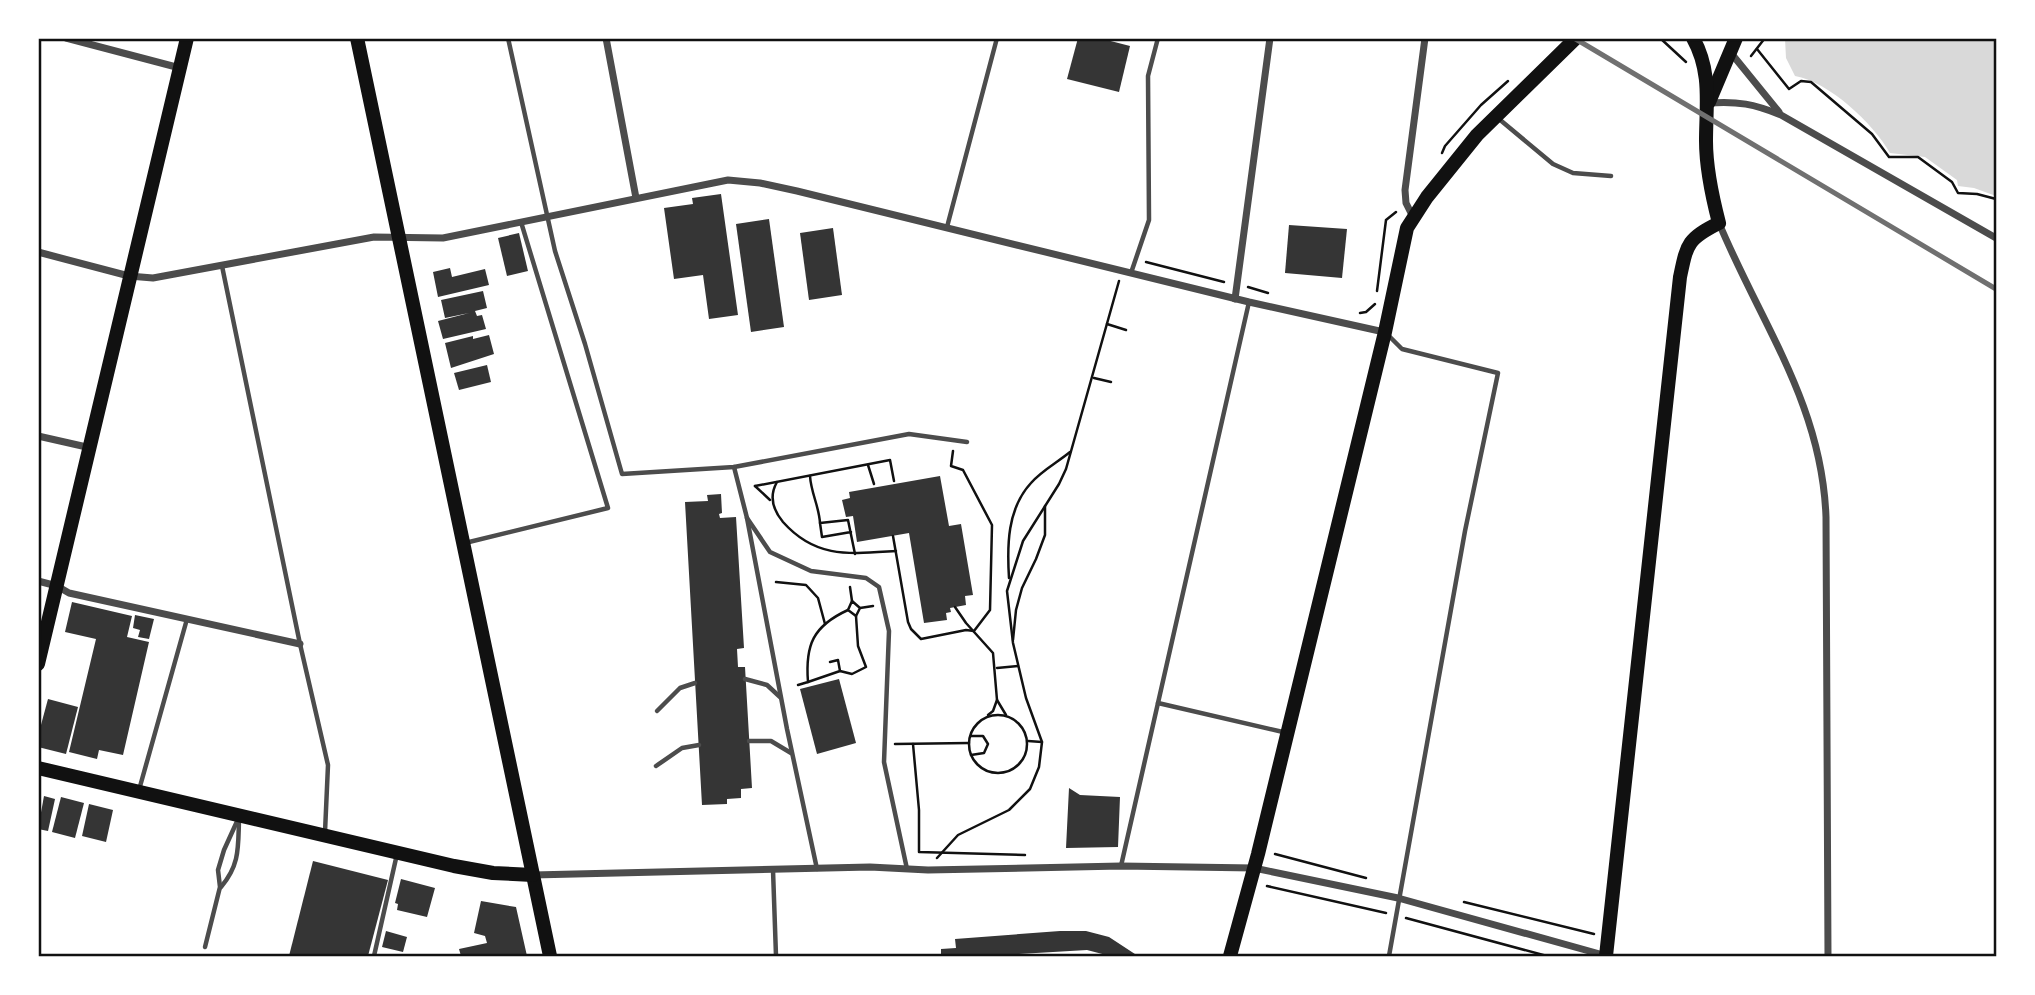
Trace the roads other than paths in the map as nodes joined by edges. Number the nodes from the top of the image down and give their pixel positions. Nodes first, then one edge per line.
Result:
1 (66, 38) edge
2 (187, 38) edge
3 (357, 38) edge
4 (508, 38) edge
5 (606, 38) edge
6 (997, 38) edge
7 (1158, 38) edge
8 (1270, 38) edge
9 (1425, 38) edge
10 (1693, 38) edge
11 (1576, 39) edge
12 (1733, 46) edge
13 (180, 68) junction
14 (1709, 103) junction
15 (1781, 115) junction
16 (1496, 116) junction
17 (1611, 176) dead end
18 (636, 198) junction
19 (1410, 210) junction
20 (547, 216) junction
21 (521, 222) junction
22 (1719, 223) junction
23 (947, 228) junction
24 (399, 237) junction
25 (1997, 238) edge
26 (38, 252) edge
27 (222, 266) junction
28 (1131, 273) junction
29 (129, 276) junction
30 (1235, 299) junction
31 (1249, 302) junction
32 (1385, 332) junction
33 (38, 436) edge
34 (967, 442) dead end
35 (91, 448) junction
36 (734, 467) junction
37 (747, 518) junction
38 (464, 544) junction
39 (38, 581) edge
40 (57, 586) junction
41 (187, 619) junction
42 (300, 644) junction
43 (38, 664) edge
44 (745, 679) dead end
45 (695, 683) dead end
46 (781, 697) junction
47 (1158, 703) junction
48 (657, 711) dead end
49 (1287, 732) junction
50 (749, 741) dead end
51 (699, 745) dead end
52 (792, 754) junction
53 (656, 766) dead end
54 (38, 768) edge
55 (139, 791) junction
56 (239, 816) junction
57 (325, 837) junction
58 (397, 853) junction
59 (1121, 866) junction
60 (1254, 868) junction
61 (817, 869) junction
62 (907, 869) junction
63 (774, 870) junction
64 (533, 875) junction
65 (220, 887) junction
66 (1398, 898) junction
67 (205, 947) dead end
68 (1608, 956) edge
69 (374, 957) edge
70 (550, 957) edge
71 (776, 957) edge
72 (1230, 957) edge
73 (1389, 957) edge
74 (1828, 957) edge

1 - 13 street
2 - 13 main road
3 - 24 main road
4 - 20 lane
5 - 18 street
6 - 23 lane
7 - 28 lane
8 - 30 street
9 - 19 street
10 - 14 main road
11 - 16 main road
12 - 14 main road
12 - 15 street
13 - 29 main road
14 - 15 street
14 - 22 main road
15 - 25 street
16 - 17 lane
16 - 19 main road
18 - 20 street
18 - 23 street
19 - 32 main road
20 - 21 street
20 - 36 lane
21 - 24 street
21 - 38 lane
22 - 68 main road
22 - 74 street
23 - 28 street
24 - 27 street
24 - 38 main road
26 - 29 street
27 - 29 street
27 - 42 lane
28 - 30 street
29 - 35 main road
30 - 31 street
31 - 32 street
31 - 47 lane
32 - 49 main road
32 - 66 lane
33 - 35 street
34 - 36 lane
35 - 40 main road
36 - 37 lane
37 - 46 lane
37 - 62 lane
38 - 64 main road
39 - 40 street
40 - 41 street
40 - 43 main road
41 - 42 street
41 - 55 lane
42 - 57 lane
44 - 46 lane
45 - 48 lane
46 - 52 lane
47 - 49 lane
47 - 59 lane
49 - 60 main road
50 - 52 lane
51 - 53 lane
52 - 61 lane
54 - 55 main road
55 - 56 main road
56 - 57 main road
56 - 65 lane
56 - 65 lane
57 - 58 main road
58 - 64 main road
58 - 69 lane
59 - 60 street
59 - 62 street
60 - 66 street
60 - 72 main road
61 - 62 street
61 - 63 street
63 - 64 street
63 - 71 lane
64 - 70 main road
65 - 67 lane
66 - 68 street
66 - 73 lane

